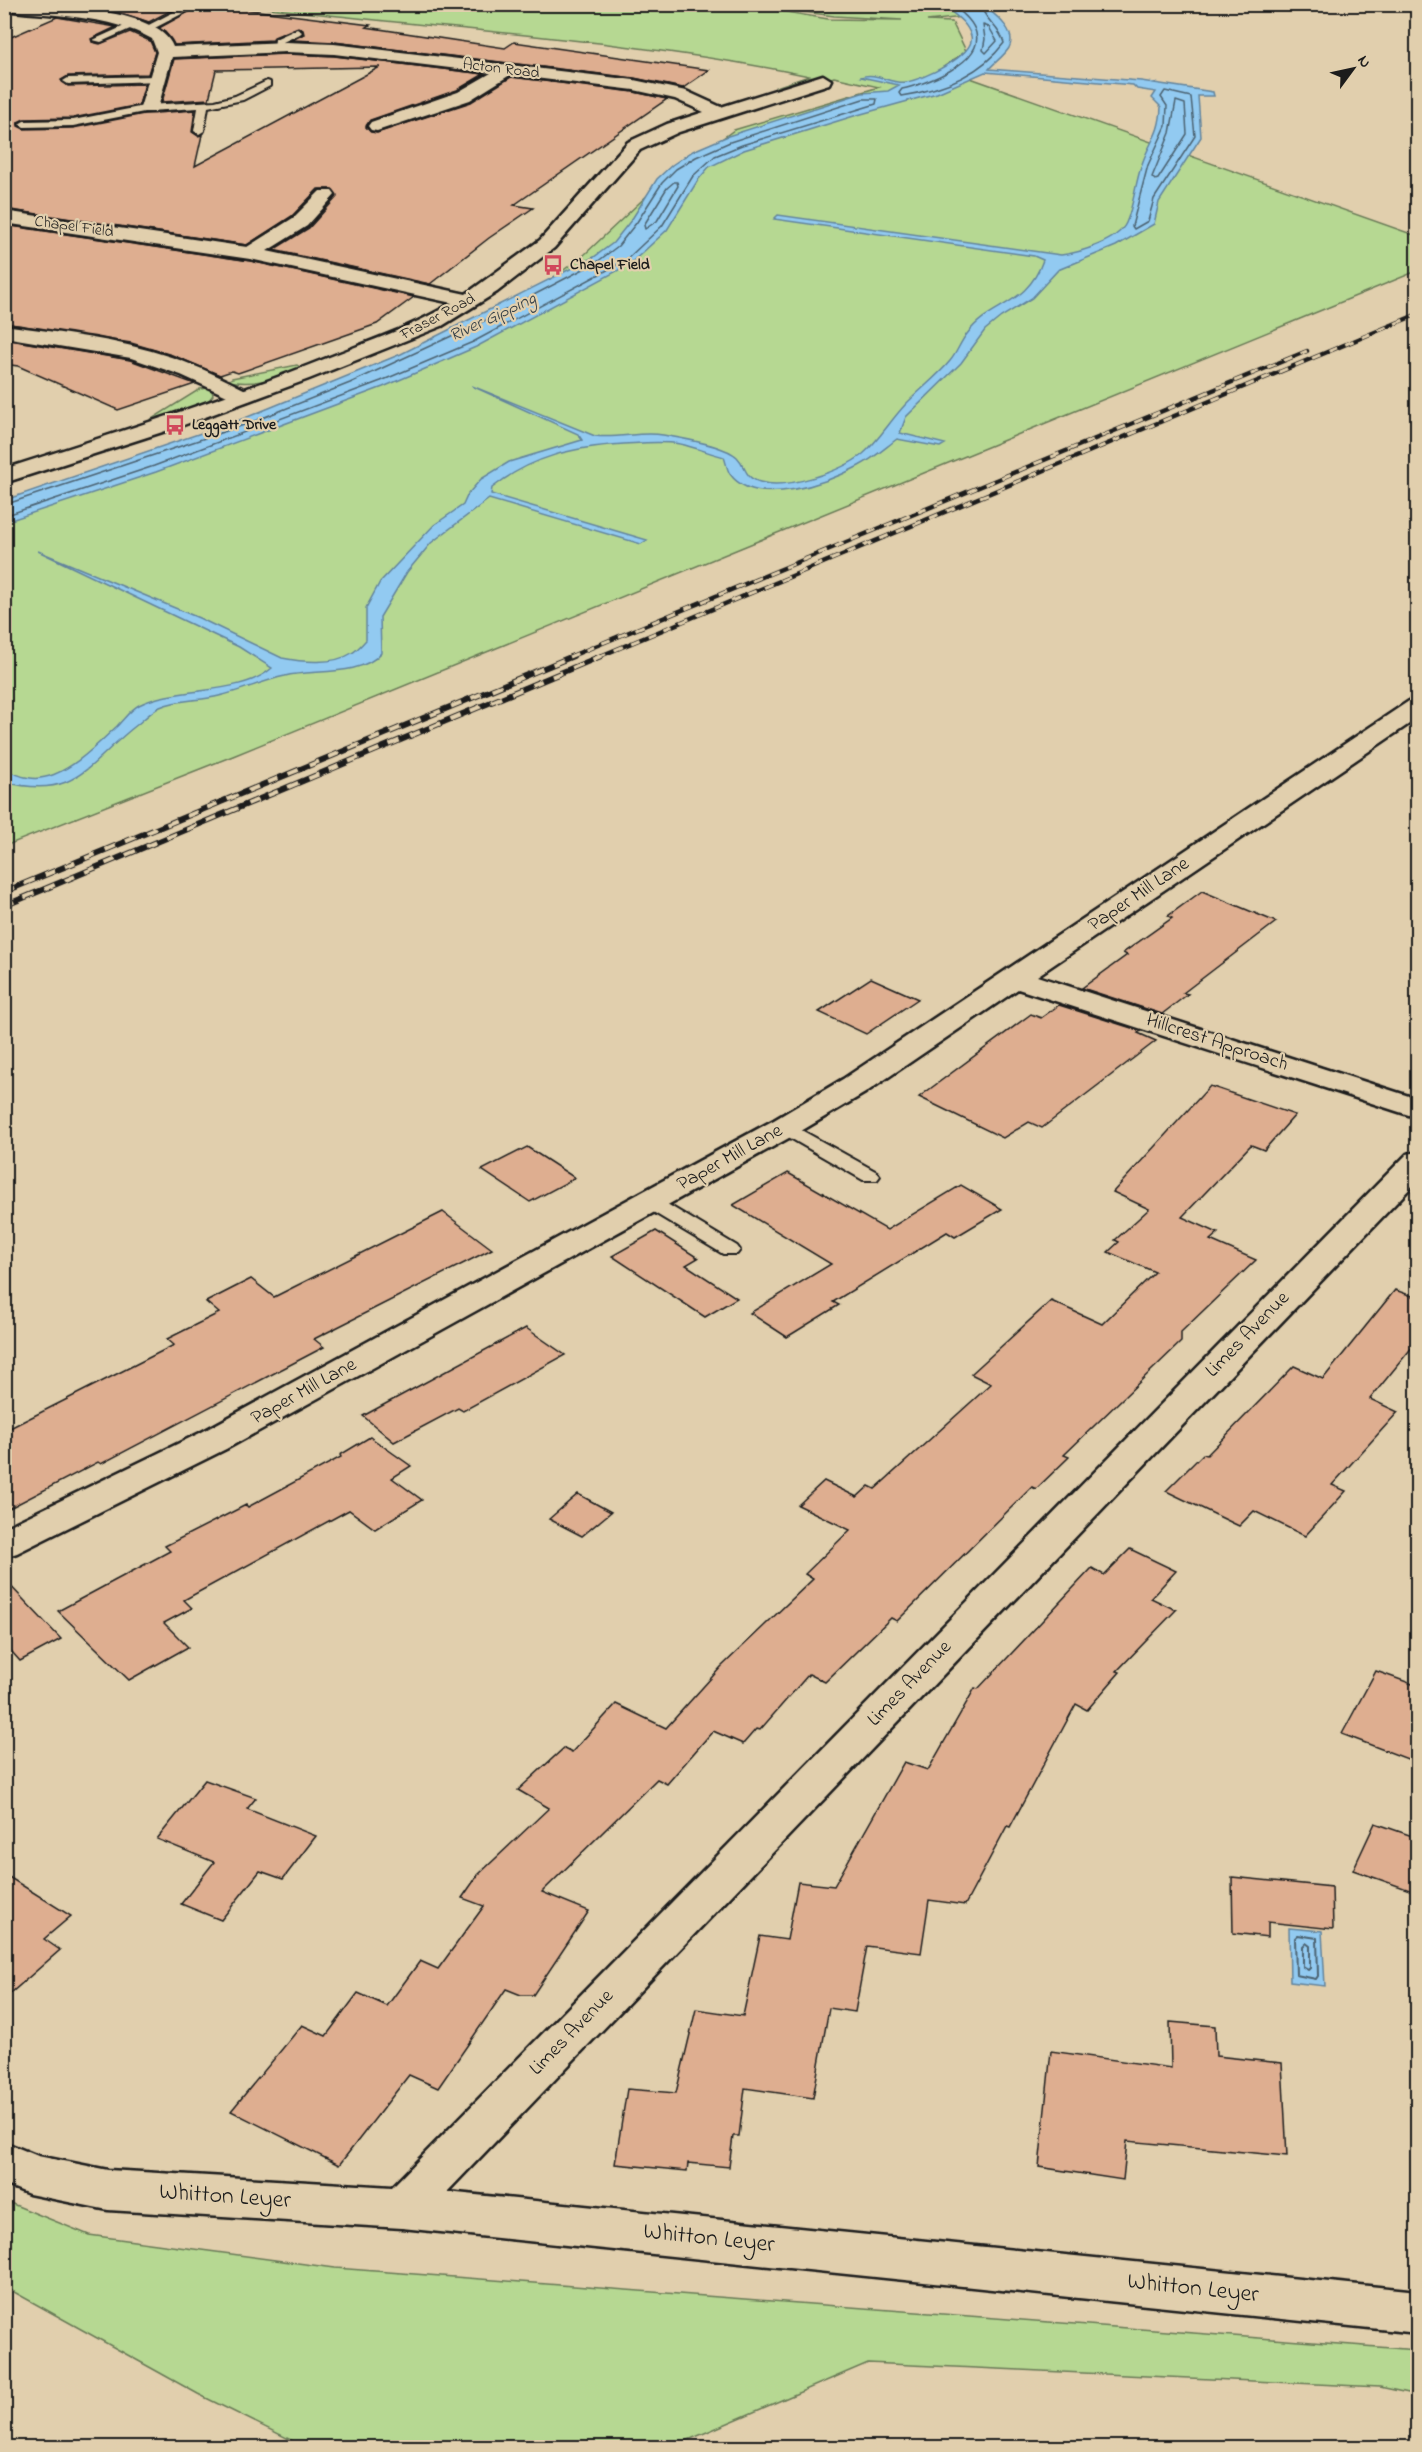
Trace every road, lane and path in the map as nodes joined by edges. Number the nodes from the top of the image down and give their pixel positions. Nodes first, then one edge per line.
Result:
1 (197, 4) edge
2 (4, 5) edge
3 (39, 10) junction
4 (13, 21) dead end
5 (140, 27) junction
6 (297, 32) dead end
7 (98, 40) dead end
8 (277, 47) junction
9 (165, 52) junction
10 (507, 70) junction
11 (157, 79) junction
12 (823, 80) dead end
13 (68, 81) dead end
14 (267, 84) dead end
15 (203, 106) junction
16 (149, 108) junction
17 (720, 112) junction
18 (24, 124) dead end
19 (377, 126) dead end
20 (199, 131) dead end
21 (326, 195) dead end
22 (4, 217) edge
23 (250, 253) junction
24 (471, 301) junction
25 (4, 331) edge
26 (243, 396) junction
27 (4, 476) edge
28 (1418, 706) edge
29 (1015, 978) junction
30 (1418, 1110) edge
31 (785, 1127) junction
32 (1418, 1161) edge
33 (870, 1176) dead end
34 (650, 1202) junction
35 (730, 1250) dead end
36 (4, 1544) edge
37 (4, 2161) edge
38 (402, 2208) junction
39 (1418, 2312) edge

1 - 5 lane
2 - 3 street
3 - 4 street
3 - 5 street
5 - 7 lane
5 - 9 street
6 - 8 lane
8 - 9 street, Acton Road
8 - 10 street, Acton Road
9 - 11 street
10 - 17 street, Acton Road
10 - 19 street
11 - 13 lane
11 - 16 street
12 - 17 street, Fraser Road
14 - 15 lane
15 - 16 lane
15 - 20 lane
16 - 18 lane
17 - 24 street, Fraser Road
21 - 23 street
22 - 23 street, Chapel Field
23 - 24 street, Chapel Field
24 - 26 street, Fraser Road
25 - 26 street
26 - 27 street, Fraser Road
28 - 29 street, Paper Mill Lane
29 - 30 street, Hillcrest Approach
29 - 31 street, Paper Mill Lane
31 - 33 lane
31 - 34 street, Paper Mill Lane
32 - 38 street, Limes Avenue
34 - 35 lane
34 - 36 street, Paper Mill Lane
37 - 38 street, Whitton Leyer
38 - 39 street, Whitton Leyer

